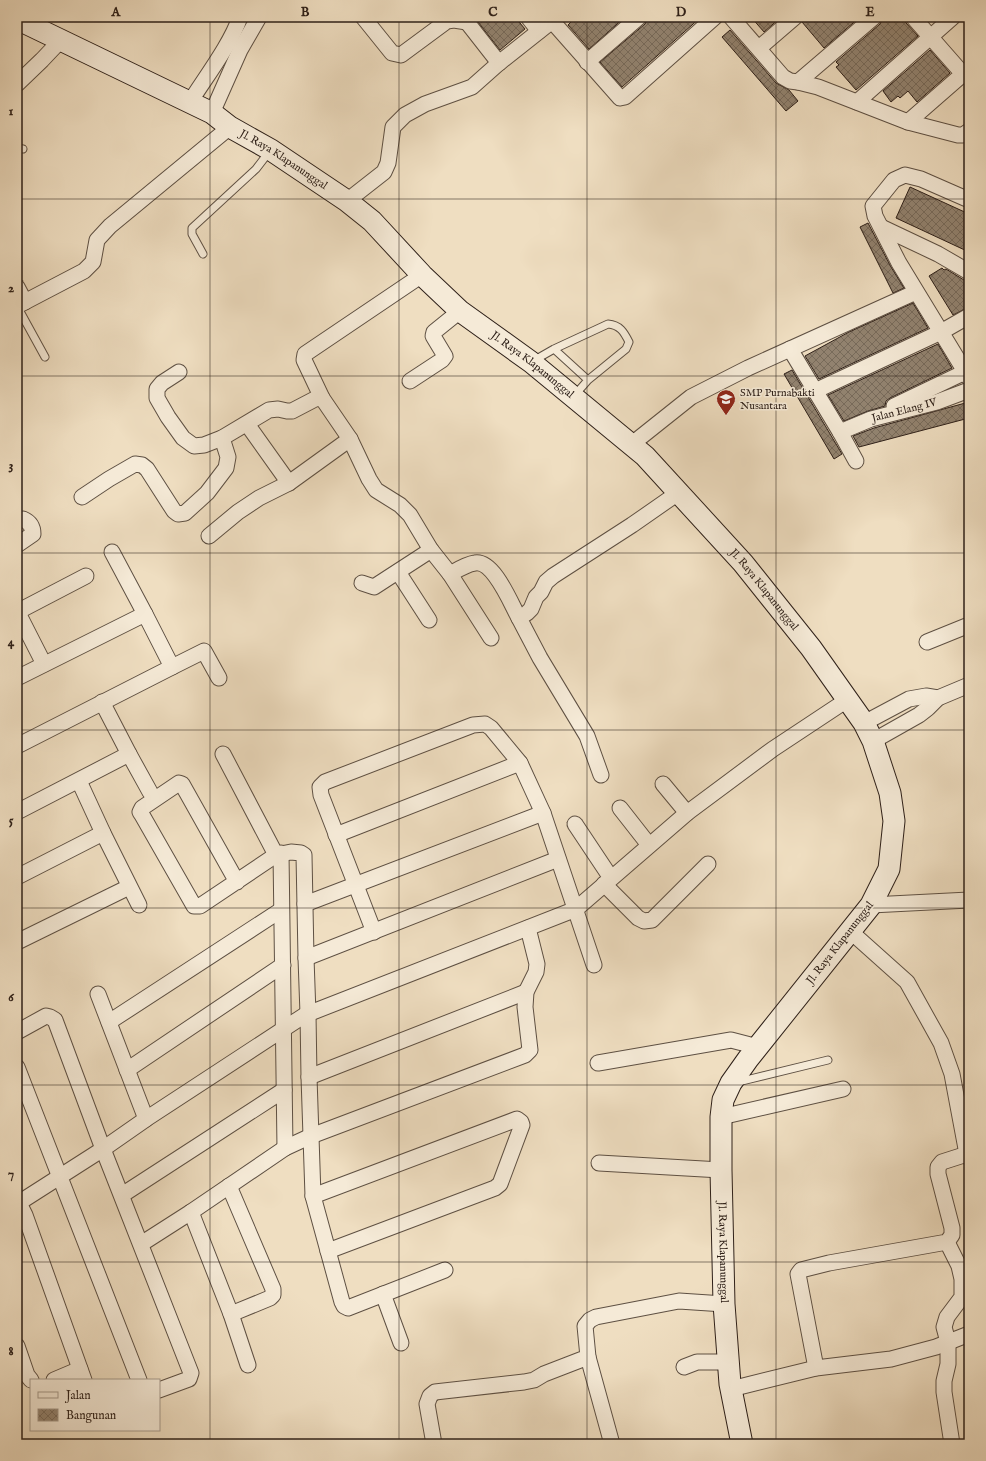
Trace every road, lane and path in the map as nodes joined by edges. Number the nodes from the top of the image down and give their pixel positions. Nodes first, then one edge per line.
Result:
1 (240, 17) edge
2 (363, 17) edge
3 (528, 17) edge
4 (639, 17) edge
5 (715, 17) edge
6 (731, 17) edge
7 (795, 17) edge
8 (874, 17) edge
9 (913, 17) edge
10 (953, 17) edge
11 (256, 18) edge
12 (17, 19) edge
13 (465, 19) edge
14 (554, 19) edge
15 (539, 31) junction
16 (930, 36) junction
17 (60, 41) junction
18 (758, 48) junction
19 (587, 62) junction
20 (499, 63) junction
21 (967, 75) edge
22 (798, 82) junction
23 (17, 84) edge
24 (190, 102) junction
25 (857, 102) junction
26 (212, 113) junction
27 (908, 122) junction
28 (230, 127) junction
29 (969, 131) edge
30 (271, 150) junction
31 (969, 200) edge
32 (347, 201) junction
33 (881, 227) junction
34 (203, 254) dead end
35 (969, 272) edge
36 (422, 275) junction
37 (17, 287) edge
38 (916, 292) junction
39 (20, 304) edge
40 (460, 311) junction
41 (969, 316) edge
42 (941, 332) junction
43 (554, 349) junction
44 (790, 349) junction
45 (45, 357) dead end
46 (531, 362) junction
47 (179, 372) dead end
48 (967, 375) edge
49 (588, 380) junction
50 (410, 381) dead end
51 (969, 390) edge
52 (815, 391) junction
53 (573, 396) junction
54 (322, 398) junction
55 (871, 419) junction
56 (247, 424) junction
57 (840, 432) junction
58 (222, 438) junction
59 (350, 439) junction
60 (632, 444) junction
61 (856, 460) dead end
62 (289, 483) junction
63 (678, 492) junction
64 (82, 496) dead end
65 (17, 521) edge
66 (209, 536) dead end
67 (17, 546) edge
68 (431, 550) junction
69 (112, 552) dead end
70 (398, 572) junction
71 (450, 574) junction
72 (86, 576) dead end
73 (362, 583) dead end
74 (17, 611) edge
75 (144, 614) junction
76 (519, 618) junction
77 (429, 620) dead end
78 (969, 625) edge
79 (491, 638) dead end
80 (927, 642) dead end
81 (44, 664) junction
82 (172, 667) junction
83 (17, 678) edge
84 (219, 678) dead end
85 (969, 685) edge
86 (938, 698) junction
87 (847, 700) junction
88 (102, 702) junction
89 (864, 723) junction
90 (873, 742) junction
91 (17, 746) edge
92 (129, 754) junction
93 (223, 754) dead end
94 (520, 763) junction
95 (601, 775) dead end
96 (79, 781) junction
97 (663, 784) dead end
98 (150, 792) dead end
99 (620, 808) dead end
100 (17, 812) edge
101 (543, 813) junction
102 (687, 814) junction
103 (575, 824) dead end
104 (103, 833) junction
105 (336, 835) junction
106 (649, 845) junction
107 (279, 854) junction
108 (558, 859) junction
109 (708, 864) dead end
110 (17, 877) edge
111 (608, 881) junction
112 (237, 882) junction
113 (355, 884) junction
114 (129, 887) junction
115 (969, 900) edge
116 (305, 904) junction
117 (139, 905) dead end
118 (871, 906) junction
119 (576, 909) junction
120 (281, 910) junction
121 (528, 928) junction
122 (850, 931) junction
123 (374, 932) junction
124 (17, 942) edge
125 (306, 958) junction
126 (594, 965) dead end
127 (283, 966) junction
128 (526, 992) junction
129 (98, 994) dead end
130 (307, 1014) junction
131 (109, 1022) junction
132 (286, 1026) junction
133 (17, 1032) edge
134 (758, 1047) junction
135 (828, 1060) dead end
136 (598, 1063) dead end
137 (17, 1067) edge
138 (127, 1070) junction
139 (309, 1076) junction
140 (732, 1083) junction
141 (843, 1089) dead end
142 (284, 1090) junction
143 (721, 1117) junction
144 (146, 1119) junction
145 (311, 1136) junction
146 (285, 1148) junction
147 (103, 1149) junction
148 (968, 1156) edge
149 (599, 1163) dead end
150 (721, 1170) junction
151 (60, 1177) junction
152 (230, 1186) junction
153 (122, 1195) junction
154 (313, 1196) junction
155 (18, 1202) edge
156 (191, 1212) junction
157 (947, 1242) junction
158 (141, 1244) junction
159 (328, 1252) junction
160 (445, 1270) dead end
161 (383, 1294) junction
162 (724, 1304) junction
163 (231, 1314) junction
164 (969, 1334) edge
165 (948, 1342) junction
166 (402, 1343) dead end
167 (17, 1346) edge
168 (588, 1357) junction
169 (729, 1362) junction
170 (248, 1365) dead end
171 (684, 1367) dead end
172 (816, 1368) junction
173 (82, 1374) edge
174 (25, 1378) edge
175 (59, 1379) edge
176 (140, 1379) edge
177 (732, 1389) junction
178 (160, 1390) edge
179 (434, 1444) edge
180 (612, 1444) edge
181 (742, 1444) edge
182 (952, 1444) edge

1 - 24 street
2 - 13 street
3 - 15 street
4 - 19 street
5 - 19 street
6 - 18 street
7 - 18 street
8 - 22 street
9 - 16 street
10 - 16 street
11 - 26 street
12 - 17 street, Jl. Raya Klapanunggal
13 - 20 street
14 - 15 street
14 - 19 street
15 - 20 street
16 - 21 street
16 - 25 street
17 - 23 street
17 - 24 street, Jl. Raya Klapanunggal
18 - 22 street
20 - 32 street
21 - 27 street
22 - 25 street
24 - 26 street, Jl. Raya Klapanunggal
25 - 27 street
26 - 28 street, Jl. Raya Klapanunggal
27 - 29 street
28 - 30 street, Jl. Raya Klapanunggal
28 - 39 street
30 - 32 street, Jl. Raya Klapanunggal
30 - 34 lane
31 - 33 street
32 - 36 street, Jl. Raya Klapanunggal
33 - 35 street
33 - 38 street
36 - 40 street, Jl. Raya Klapanunggal
36 - 54 street
37 - 39 street
38 - 42 street
38 - 44 street
39 - 45 lane
40 - 46 street, Jl. Raya Klapanunggal
40 - 50 street
41 - 42 street
42 - 48 street
42 - 52 street
43 - 46 lane
43 - 49 lane
43 - 49 lane
44 - 52 street
44 - 60 street
46 - 53 street, Jl. Raya Klapanunggal
47 - 58 street
48 - 55 street
49 - 53 lane
51 - 55 street, Jalan Elang IV
52 - 57 street
53 - 60 street, Jl. Raya Klapanunggal
54 - 56 street
54 - 59 street
55 - 57 street, Jalan Elang IV
56 - 58 street
56 - 62 street
57 - 61 street
58 - 64 street
59 - 62 street
59 - 68 street
60 - 63 street, Jl. Raya Klapanunggal
62 - 66 street
63 - 76 street
63 - 87 street, Jl. Raya Klapanunggal
65 - 67 street
68 - 70 street
68 - 71 street
69 - 75 street
70 - 73 street
70 - 77 street
71 - 76 street
71 - 79 street
72 - 74 street
74 - 81 street
75 - 81 street
75 - 82 street
76 - 95 street
78 - 80 street
81 - 83 street
82 - 84 street
82 - 88 street
85 - 86 street
86 - 89 street
86 - 90 street
87 - 89 street, Jl. Raya Klapanunggal
87 - 102 street
88 - 91 street
88 - 92 street
89 - 90 street, Jl. Raya Klapanunggal
90 - 118 street, Jl. Raya Klapanunggal
92 - 96 street
92 - 98 street
93 - 107 street
94 - 101 street
94 - 105 street
94 - 105 street
96 - 100 street
96 - 104 street
97 - 102 street
99 - 106 street
101 - 108 street
101 - 113 street
102 - 106 street
103 - 111 street
104 - 110 street
104 - 114 street
105 - 113 street
106 - 111 street
107 - 112 street
107 - 116 street
107 - 120 street
108 - 119 street
108 - 123 street
109 - 111 street
111 - 119 street
112 - 112 street
113 - 116 street
113 - 123 street
114 - 117 street
114 - 124 street
115 - 118 street
116 - 125 street
118 - 122 street, Jl. Raya Klapanunggal
119 - 121 street
119 - 126 street
120 - 127 street
120 - 131 street
121 - 128 street
121 - 130 street
122 - 134 street, Jl. Raya Klapanunggal
122 - 148 street
123 - 125 street
125 - 130 street
127 - 132 street
127 - 138 street
128 - 139 street
128 - 145 street
129 - 131 street
130 - 132 street
130 - 139 street
131 - 138 street
132 - 142 street
132 - 144 street
133 - 147 street
134 - 136 street
134 - 140 street, Jl. Raya Klapanunggal
135 - 140 lane
137 - 151 street
138 - 144 street
139 - 145 street
140 - 143 street, Jl. Raya Klapanunggal
141 - 143 street
142 - 146 street
142 - 153 street
143 - 150 street, Jl. Raya Klapanunggal
144 - 147 street
145 - 146 street
145 - 154 street
146 - 152 street
147 - 151 street
147 - 153 street
148 - 157 street
149 - 150 street
150 - 162 street, Jl. Raya Klapanunggal
151 - 155 street
151 - 176 street
152 - 156 street
152 - 163 street
153 - 158 street
154 - 159 street
154 - 159 street
155 - 173 street
156 - 158 street
156 - 163 street
157 - 165 street
157 - 172 street
158 - 178 street
159 - 161 street
160 - 161 street
161 - 166 street
162 - 168 street
162 - 169 street, Jl. Raya Klapanunggal
163 - 170 street
164 - 165 street
165 - 172 street
165 - 182 street
167 - 174 street
168 - 179 street
168 - 180 street
169 - 171 street
169 - 177 street, Jl. Raya Klapanunggal
172 - 177 street
173 - 175 street
177 - 181 street, Jl. Raya Klapanunggal

